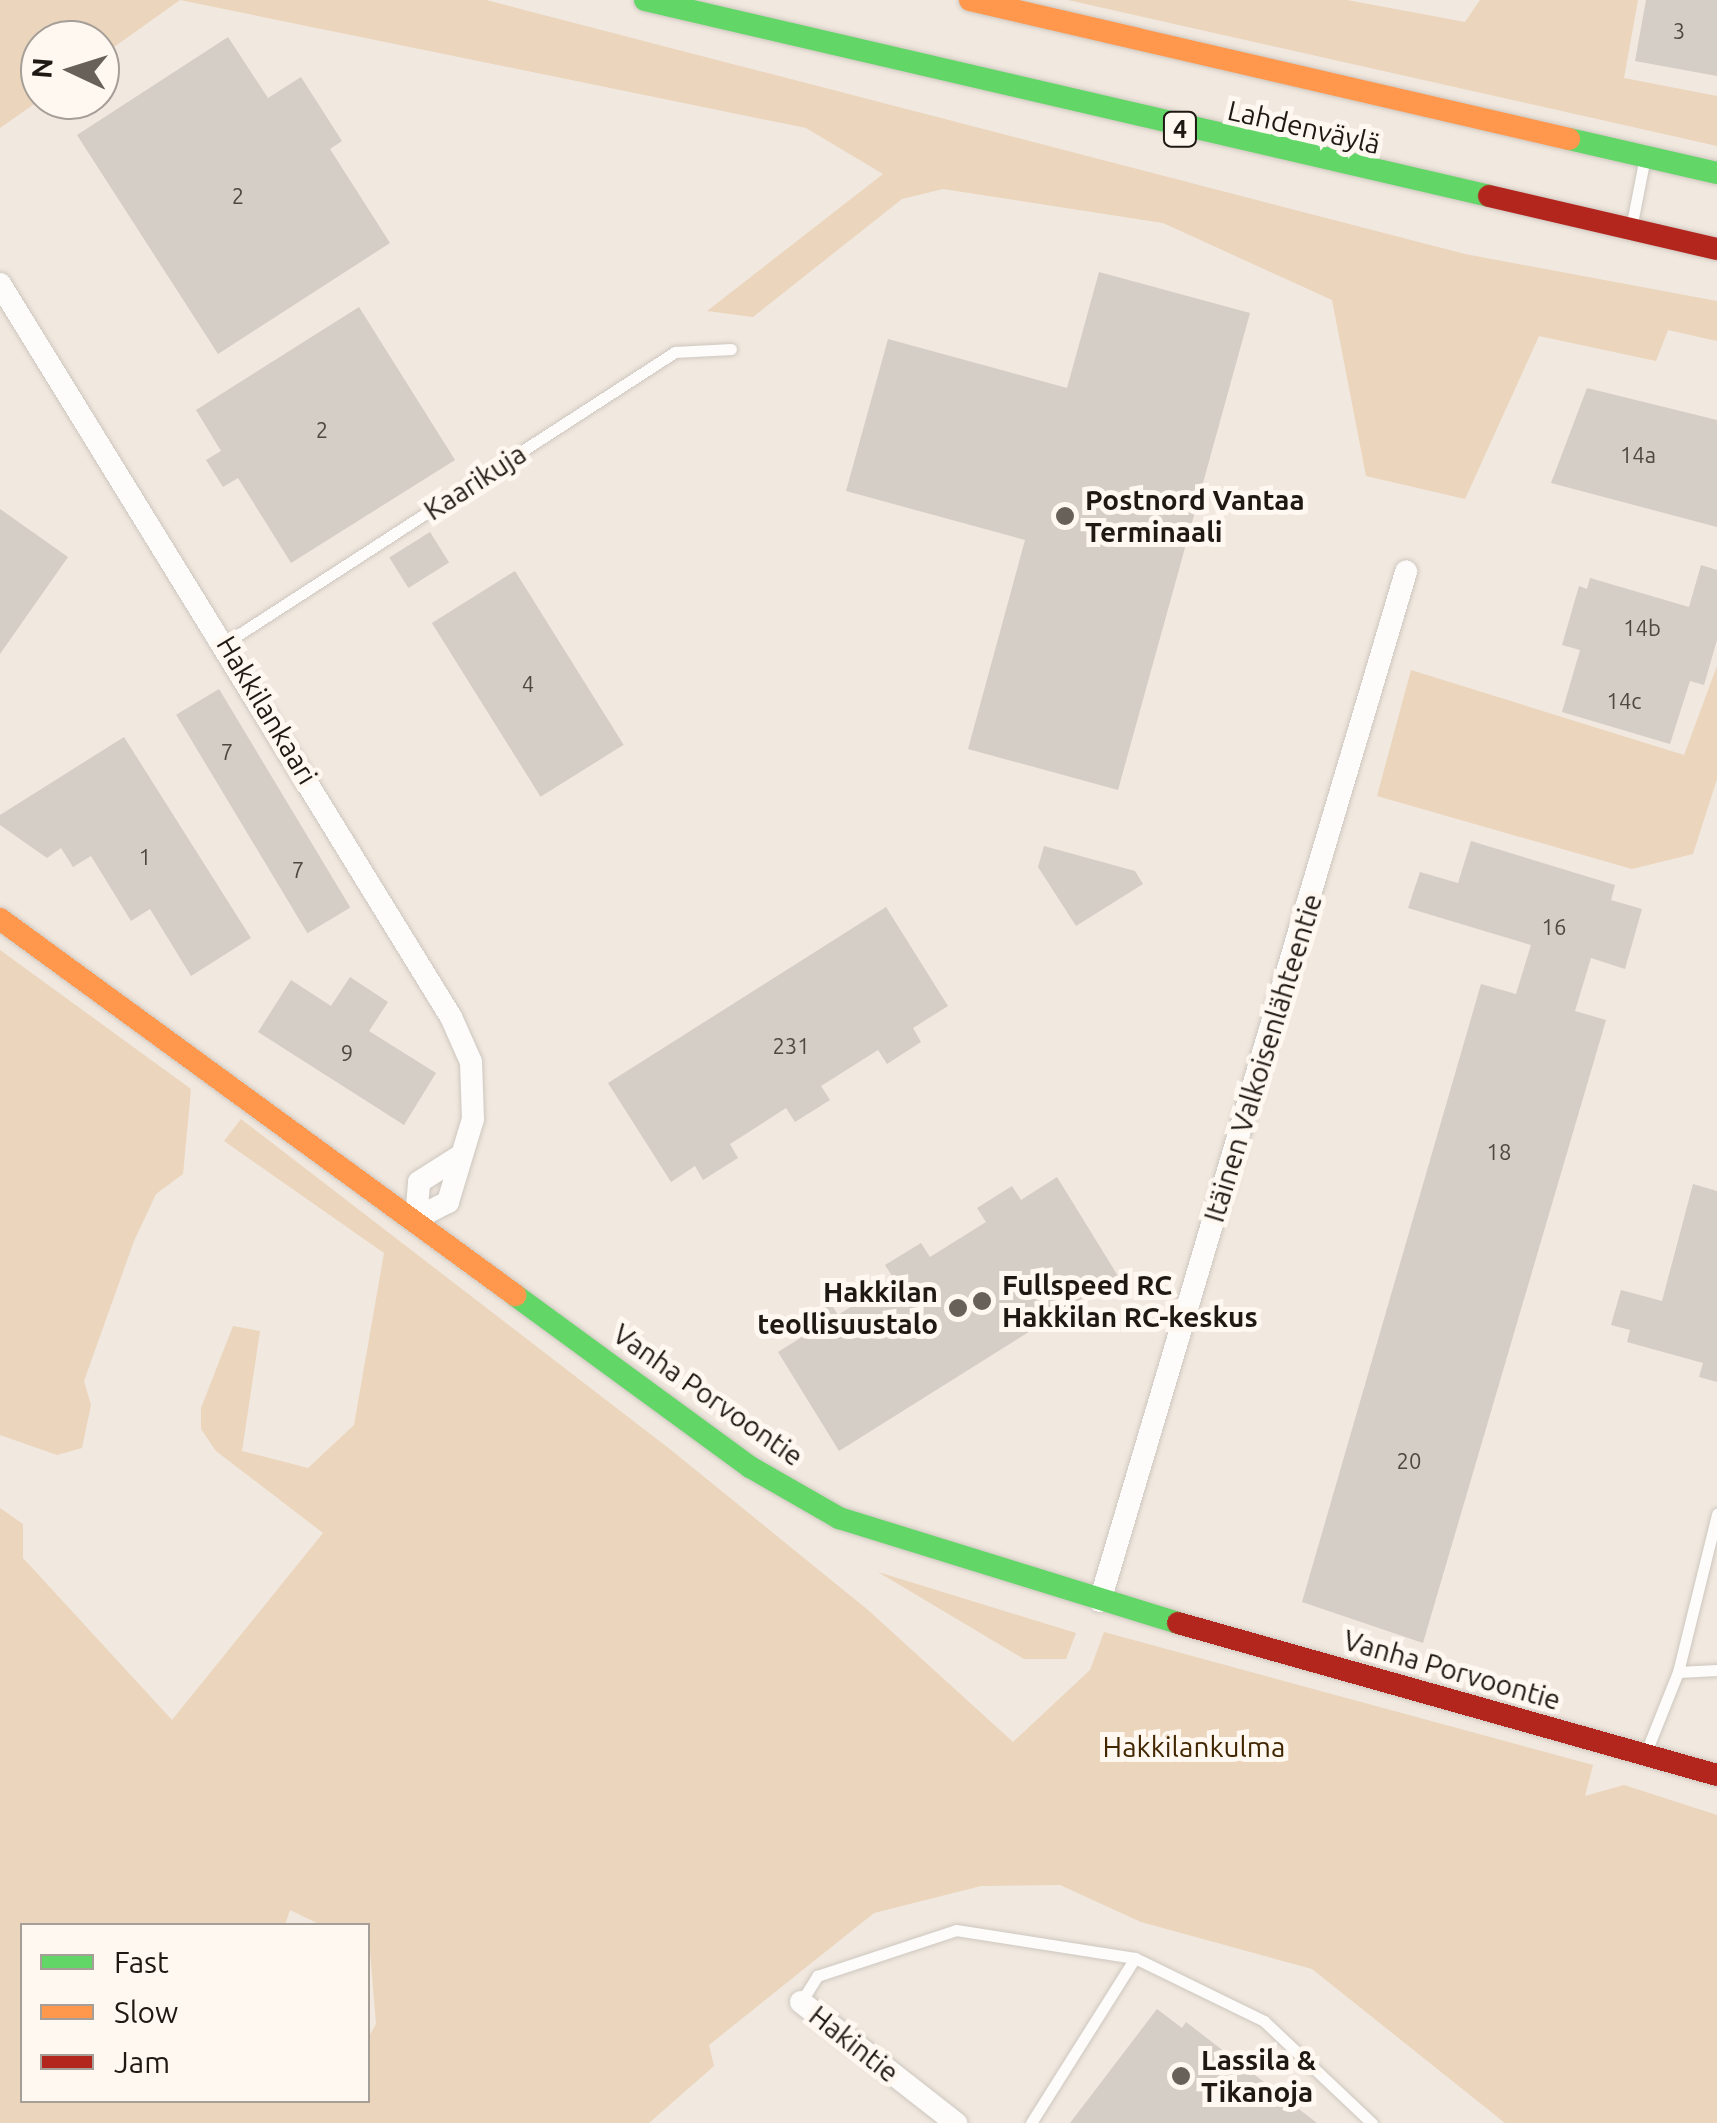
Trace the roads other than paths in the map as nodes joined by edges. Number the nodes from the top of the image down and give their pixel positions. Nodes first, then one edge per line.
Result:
1 (645, 0) edge
2 (970, 0) edge
3 (1645, 158) junction
4 (1717, 172) edge
5 (1630, 231) junction
6 (1717, 249) edge
7 (0, 284) edge
8 (731, 349) dead end
9 (1406, 572) dead end
10 (227, 642) junction
11 (0, 919) edge
12 (460, 1156) junction
13 (416, 1218) junction
14 (1717, 1514) edge
15 (1100, 1601) junction
16 (1717, 1670) edge
17 (1678, 1672) junction
18 (1645, 1756) junction
19 (1717, 1775) edge
20 (1135, 1958) junction
21 (800, 2002) joint
22 (956, 2123) edge
23 (1031, 2123) edge
24 (1372, 2123) edge

1 - 5 main road, Lahdenväylä / 4
2 - 3 main road, Lahdenväylä
3 - 4 main road, Lahdenväylä
3 - 5 lane
5 - 6 main road, Lahdenväylä / 4
7 - 10 street, Hakkilankaari
8 - 10 lane, Kaarikuja
9 - 15 street, Itäinen Valkoisenlähteentie
10 - 12 street, Hakkilankaari
11 - 13 main road, Vanha Porvoontie
12 - 13 street, Hakkilankaari
12 - 13 street
13 - 15 main road, Vanha Porvoontie
14 - 17 lane
15 - 18 main road, Vanha Porvoontie
16 - 17 lane
17 - 18 lane
18 - 19 main road, Vanha Porvoontie
20 - 21 lane
20 - 23 lane
20 - 24 lane
21 - 22 street, Hakintie

